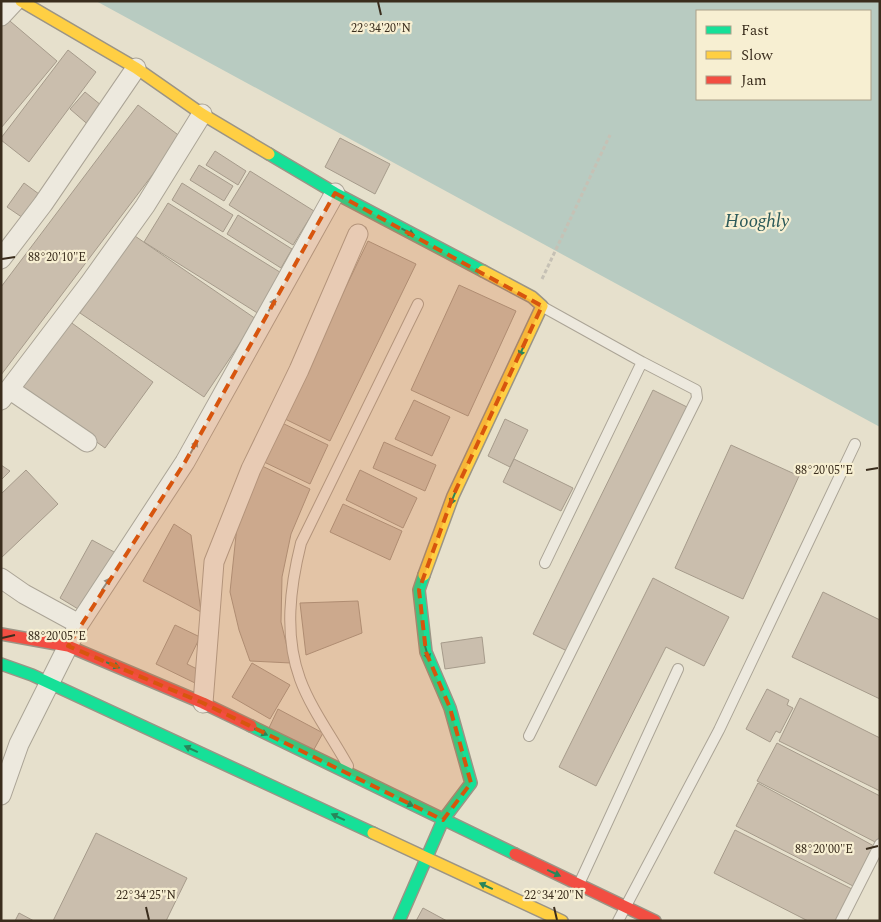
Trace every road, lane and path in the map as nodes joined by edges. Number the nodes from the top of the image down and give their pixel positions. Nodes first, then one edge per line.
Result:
1 (16, 1) edge
2 (21, 1) edge
3 (1, 16) edge
4 (136, 68) junction
5 (202, 114) junction
6 (610, 134) dead end
7 (335, 193) junction
8 (358, 234) dead end
9 (552, 258) dead end
10 (1, 259) edge
11 (418, 304) dead end
12 (542, 306) junction
13 (642, 362) junction
14 (5, 394) edge
15 (87, 442) dead end
16 (855, 444) dead end
17 (545, 563) dead end
18 (1, 578) edge
19 (79, 624) junction
20 (1, 634) edge
21 (68, 646) junction
22 (1, 664) edge
23 (678, 669) dead end
24 (48, 683) junction
25 (202, 703) junction
26 (529, 736) dead end
27 (354, 777) junction
28 (1, 794) edge
29 (443, 820) junction
30 (880, 844) edge
31 (427, 858) junction
32 (578, 884) junction
33 (626, 907) junction
34 (399, 921) edge
35 (562, 921) edge
36 (618, 921) edge
37 (655, 921) edge
38 (841, 921) edge

1 - 3 street
2 - 4 main road
4 - 5 main road
4 - 10 street
5 - 7 main road
5 - 14 street
6 - 9 path
7 -> 12 main road
19 -> 7 street
8 - 25 street
11 - 27 lane
12 - 13 lane
12 -> 29 main road
13 - 17 lane
13 - 26 lane
14 - 15 street
16 - 33 lane
18 - 19 street
19 - 21 street
20 - 21 main road
21 - 24 street
21 -> 25 main road
22 - 24 main road
23 - 32 lane
24 - 28 street
31 -> 24 main road
25 -> 27 main road
27 -> 29 main road
29 - 31 main road
29 -> 32 main road
30 - 38 lane
31 - 34 main road
35 -> 31 main road
32 - 33 main road
33 - 36 lane
33 - 37 main road

